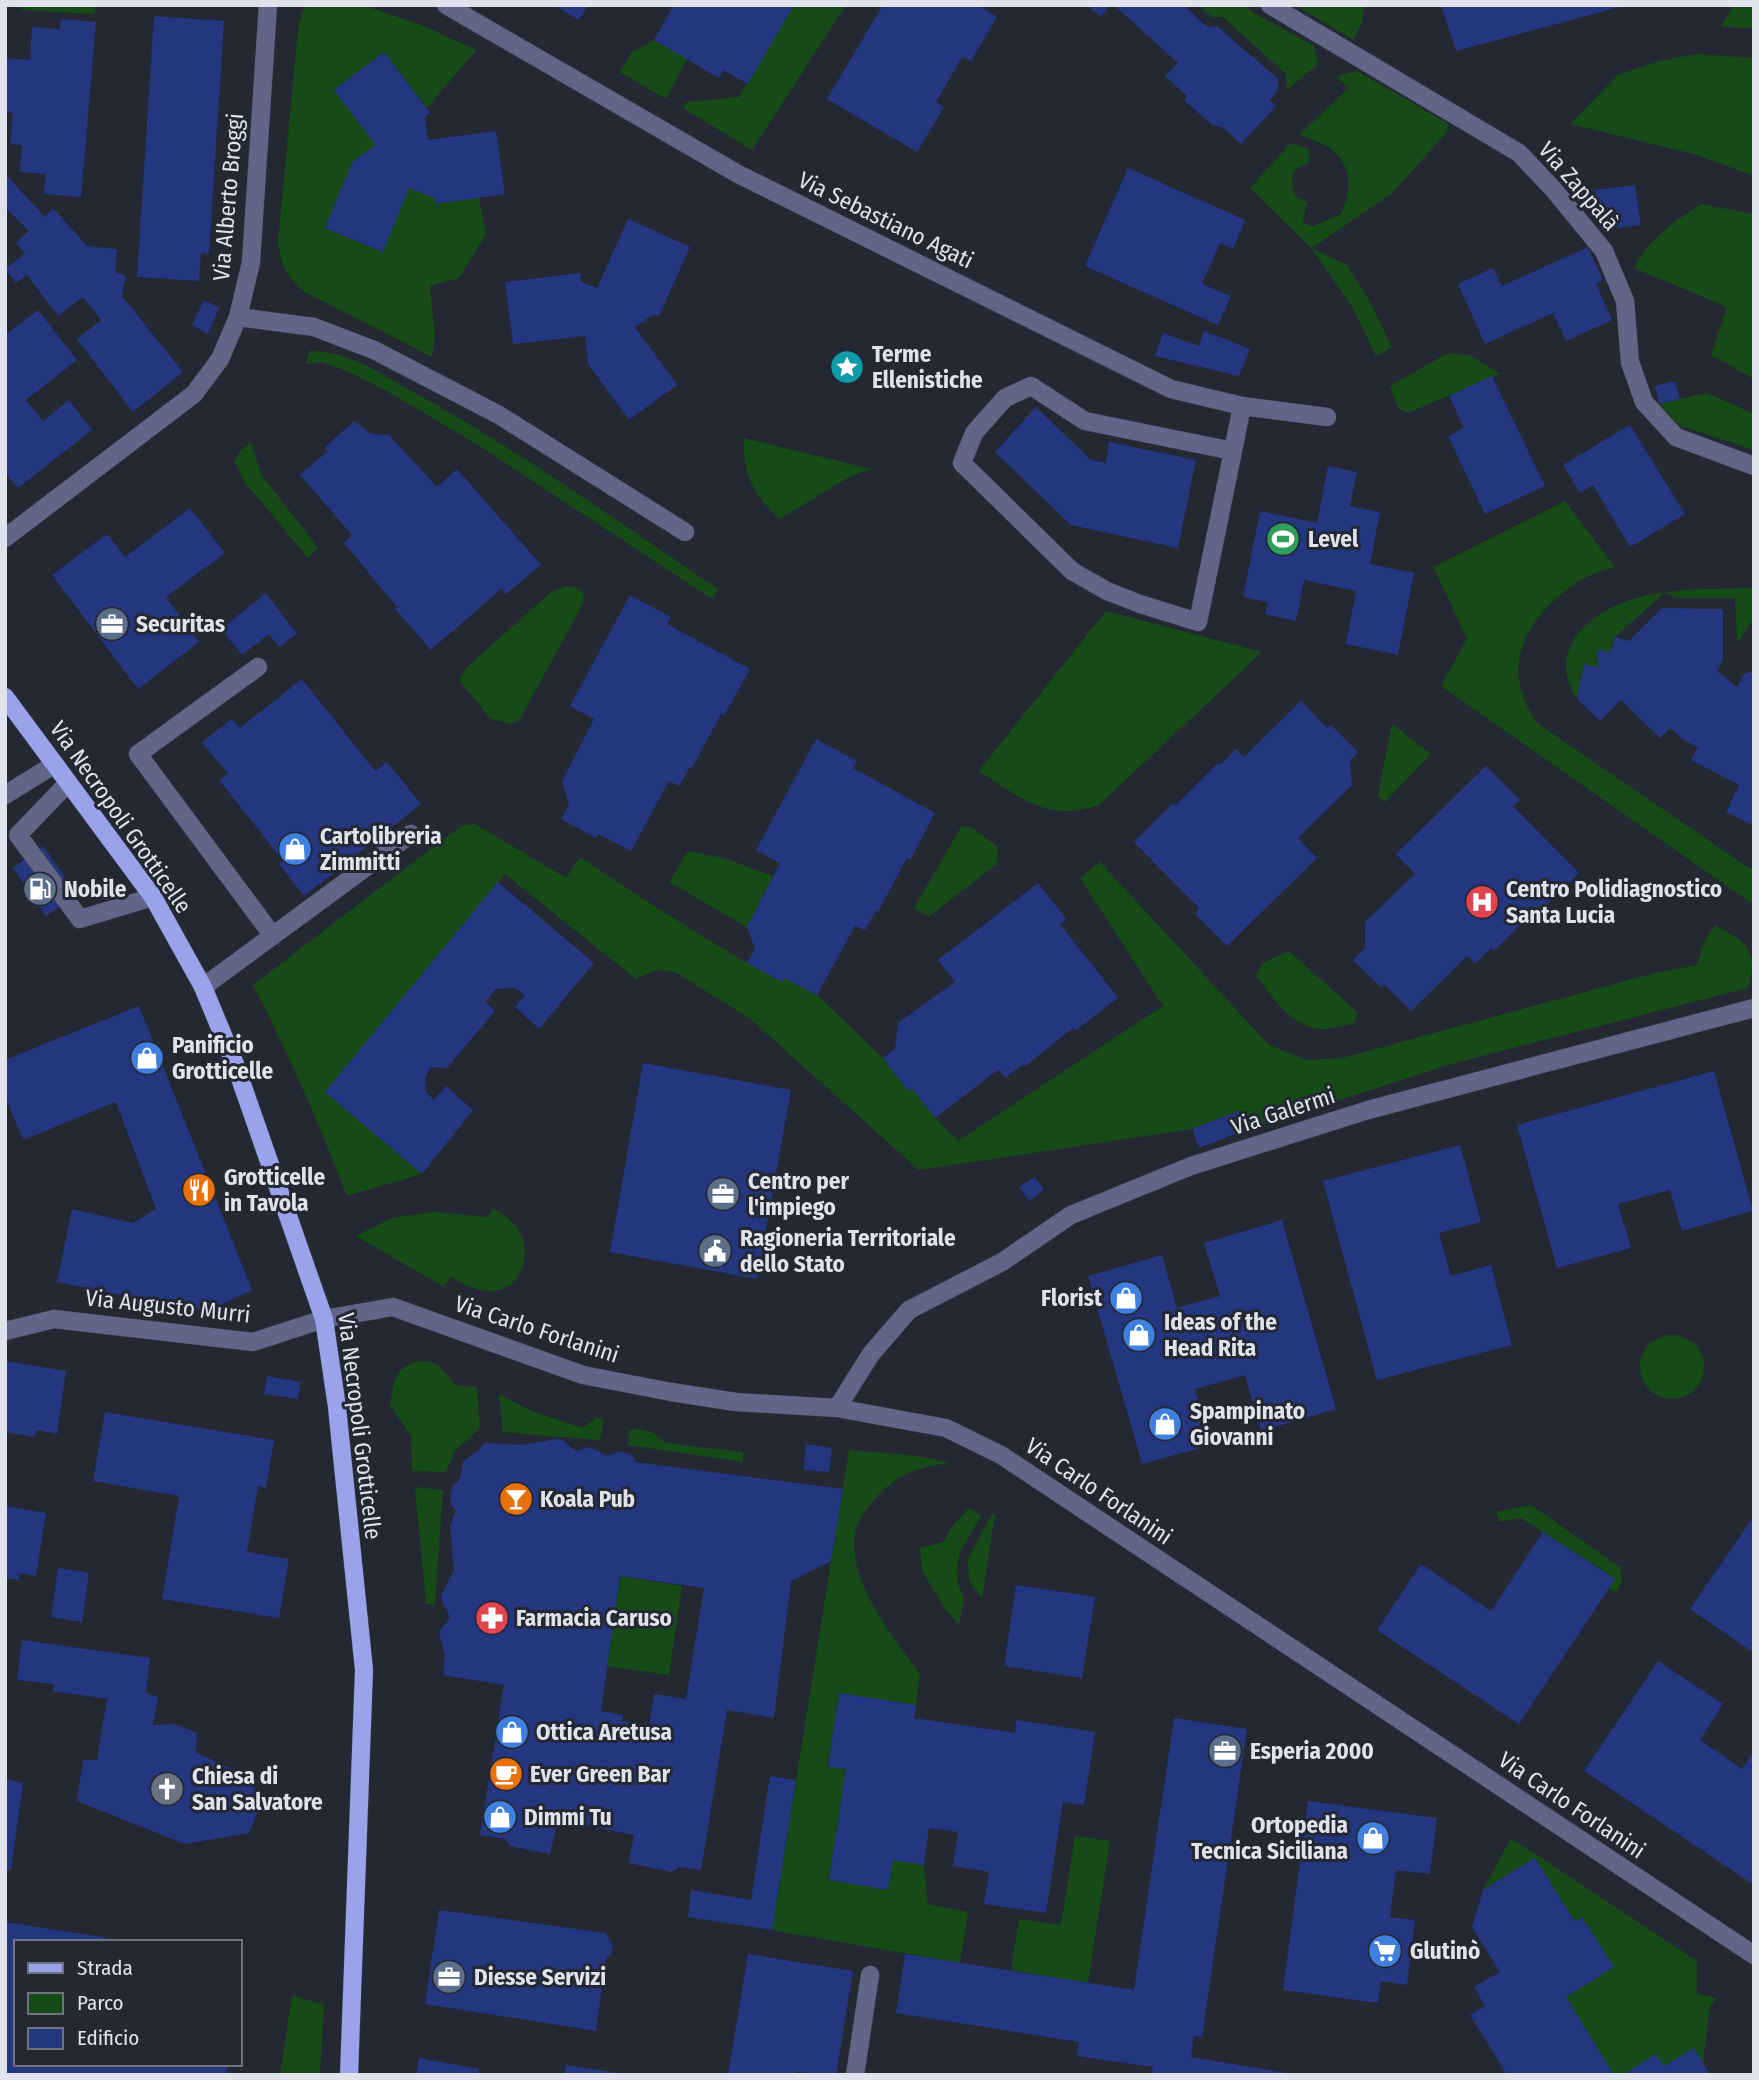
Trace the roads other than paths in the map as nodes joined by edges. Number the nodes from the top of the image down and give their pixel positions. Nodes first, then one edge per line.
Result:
1 (268, 5) edge
2 (446, 5) edge
3 (1270, 5) edge
4 (238, 317) junction
5 (1242, 406) junction
6 (1327, 417) dead end
7 (1233, 450) junction
8 (1754, 466) edge
9 (685, 532) dead end
10 (5, 538) edge
11 (258, 667) dead end
12 (5, 697) edge
13 (55, 764) junction
14 (68, 783) junction
15 (5, 795) edge
16 (411, 834) dead end
17 (153, 897) junction
18 (273, 936) junction
19 (203, 987) junction
20 (1754, 1007) edge
21 (324, 1319) junction
22 (5, 1331) edge
23 (837, 1408) junction
24 (1754, 1955) edge
25 (870, 1975) dead end
26 (349, 2075) edge
27 (855, 2075) edge

1 - 4 street, Via Alberto Broggi
2 - 5 street, Via Sebastiano Agati
3 - 8 street, Via Zappalà
4 - 9 street
4 - 10 street, Via Alberto Broggi
5 - 6 street, Via Sebastiano Agati
5 - 7 street
7 - 7 street
11 - 18 street
12 - 13 main road, Via Necropoli Grotticelle
13 - 14 main road, Via Necropoli Grotticelle
13 - 15 street
14 - 17 main road, Via Necropoli Grotticelle
14 - 17 street
16 - 18 street
17 - 19 main road, Via Necropoli Grotticelle
18 - 19 street
19 - 21 main road, Via Necropoli Grotticelle
20 - 23 street, Via Galermi
21 - 22 street, Via Augusto Murri
21 - 23 street, Via Carlo Forlanini
21 - 26 main road, Via Necropoli Grotticelle
23 - 24 street, Via Carlo Forlanini
25 - 27 street

